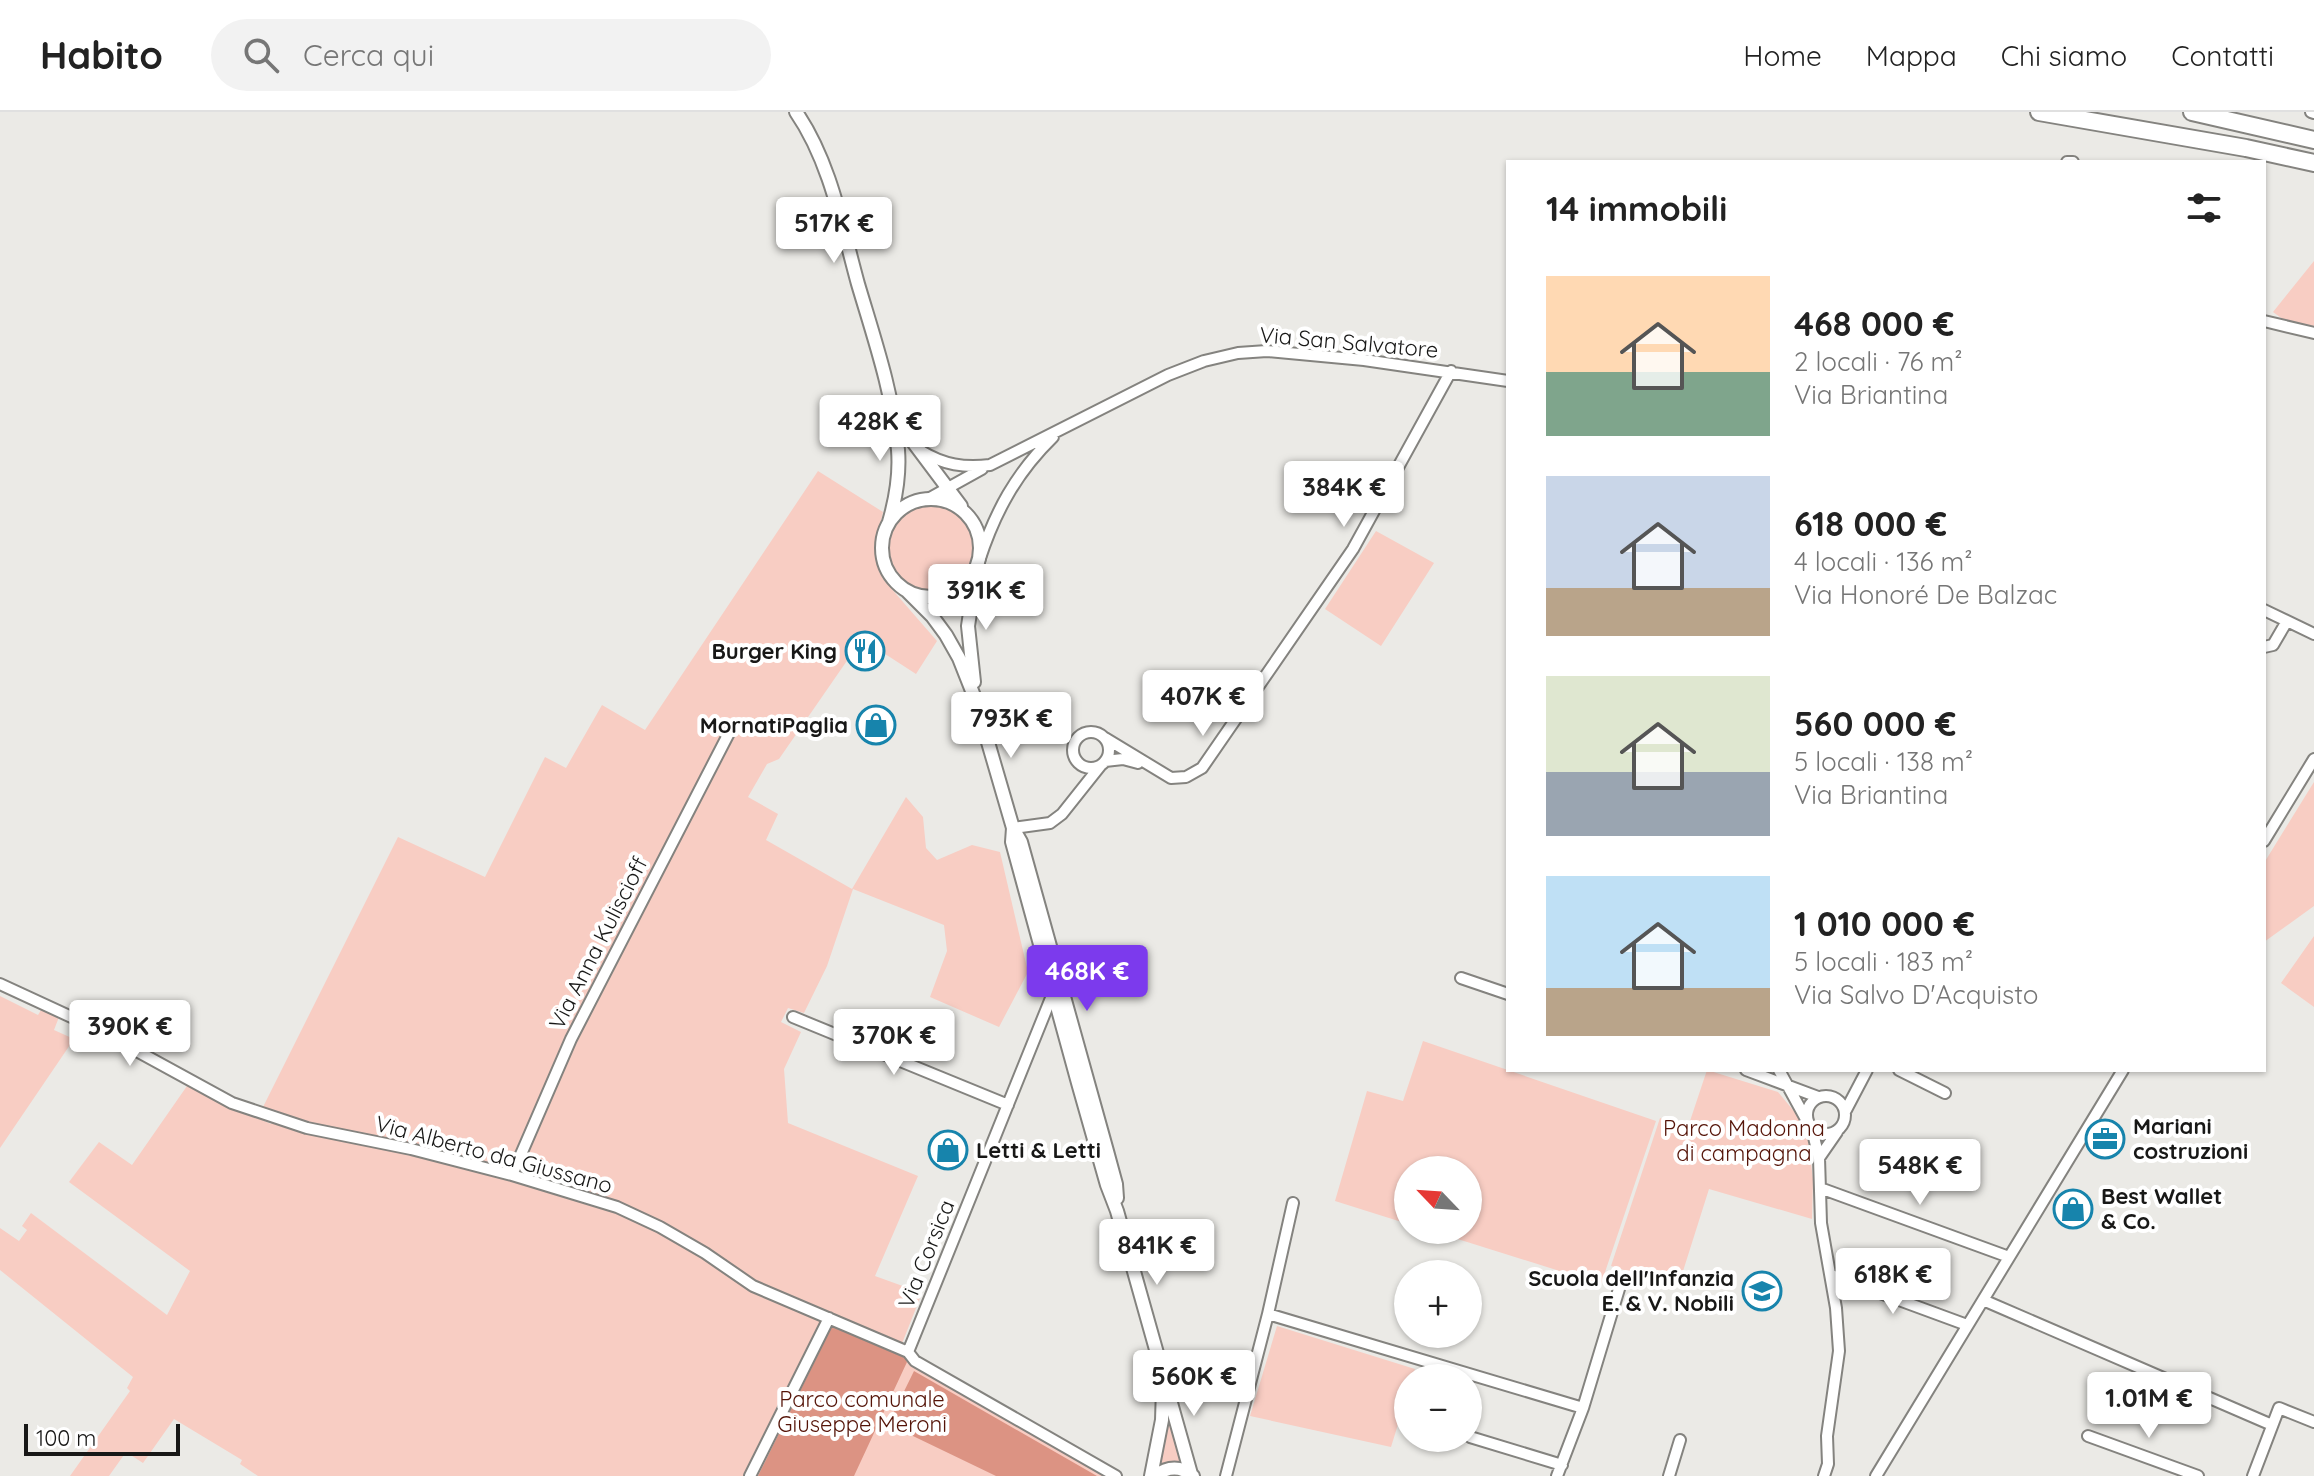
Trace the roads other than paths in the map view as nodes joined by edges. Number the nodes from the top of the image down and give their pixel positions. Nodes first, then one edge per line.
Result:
1 (796, 112) edge
2 (2039, 112) edge
3 (2192, 112) edge
4 (2314, 140) edge
5 (2314, 163) edge
6 (2266, 321) edge
7 (2314, 333) edge
8 (1451, 371) junction
9 (1506, 381) edge
10 (893, 406) junction
11 (1058, 432) junction
12 (920, 451) junction
13 (990, 465) junction
14 (947, 487) junction
15 (928, 499) junction
16 (966, 512) junction
17 (889, 522) junction
18 (979, 562) junction
19 (907, 591) junction
20 (2266, 611) edge
21 (2287, 621) junction
22 (2314, 634) edge
23 (2266, 647) edge
24 (976, 701) junction
25 (729, 733) dead end
26 (1105, 738) junction
27 (2314, 759) edge
28 (1078, 762) junction
29 (1103, 763) junction
30 (1144, 764) junction
31 (1077, 793) junction
32 (1013, 828) junction
33 (2266, 838) edge
34 (1461, 978) dead end
35 (0, 984) edge
36 (1053, 993) junction
37 (1506, 993) edge
38 (793, 1017) dead end
39 (1752, 1072) edge
40 (1780, 1072) edge
41 (1866, 1072) edge
42 (1903, 1072) edge
43 (2122, 1072) edge
44 (1785, 1083) junction
45 (1945, 1093) dead end
46 (1818, 1097) junction
47 (1008, 1105) junction
48 (1846, 1110) junction
49 (1810, 1125) junction
50 (1837, 1132) junction
51 (1819, 1158) junction
52 (512, 1175) junction
53 (1820, 1188) junction
54 (1293, 1203) dead end
55 (1117, 1211) junction
56 (2009, 1257) junction
57 (1831, 1275) junction
58 (1622, 1279) dead end
59 (1983, 1300) junction
60 (1268, 1314) junction
61 (829, 1318) junction
62 (1967, 1325) junction
63 (908, 1352) junction
64 (1162, 1373) junction
65 (1583, 1408) junction
66 (2314, 1422) edge
67 (2272, 1425) junction
68 (2088, 1436) dead end
69 (1680, 1440) dead end
70 (1482, 1441) edge
71 (1828, 1464) junction
72 (1560, 1470) edge
73 (1192, 1475) edge
74 (750, 1476) edge
75 (1116, 1476) edge
76 (1153, 1476) edge
77 (1226, 1476) edge
78 (1669, 1476) edge
79 (1824, 1476) edge
80 (1835, 1476) edge
81 (1876, 1476) edge
82 (2198, 1476) edge
83 (2253, 1476) edge

1 - 10 main road
2 - 5 highway
3 - 4 highway
6 - 7 street
8 - 9 street, Via San Salvatore
8 - 11 street, Via San Salvatore
8 - 30 street
10 - 12 main road
10 - 17 main road
11 - 13 street, Via San Salvatore
11 - 18 street, Via San Salvatore
12 - 13 street, Via San Salvatore
12 - 14 main road
13 - 14 street, Via San Salvatore
14 - 15 street, Via San Salvatore
14 - 16 main road
15 - 16 main road
15 - 17 main road
16 - 18 main road
17 - 19 main road
18 - 19 main road
18 - 24 main road
19 - 24 main road
20 - 21 street
21 - 22 street
21 - 23 street
24 - 32 main road
25 - 52 street, Via Anna Kuliscioff
26 - 28 street
26 - 29 street
26 - 30 street
27 - 33 street
28 - 29 street
28 - 31 street
29 - 30 street
29 - 31 street
31 - 32 street
32 - 36 main road
32 - 55 main road
34 - 37 street
35 - 52 street, Via Alberto da Giussano
36 - 47 street, Via Corsica
36 - 55 main road
38 - 47 street
39 - 44 street
40 - 44 street
41 - 48 street
42 - 45 street
43 - 56 street
44 - 46 street
44 - 49 street
46 - 48 street
46 - 49 street
47 - 63 street, Via Corsica
48 - 50 street
49 - 50 street
49 - 51 street
50 - 51 street
51 - 53 street
52 - 61 street, Via Alberto da Giussano
53 - 56 street
53 - 57 street
54 - 60 street
55 - 64 main road
56 - 59 street
57 - 62 street
57 - 71 street
58 - 65 street
59 - 62 street
59 - 67 street
60 - 65 street
60 - 77 street
61 - 63 street, Via Alberto da Giussano
61 - 74 street
62 - 81 street
63 - 75 street, Via Alberto da Giussano
64 - 73 main road
64 - 76 main road
65 - 72 street
66 - 67 street
67 - 83 street
68 - 82 street
69 - 78 street
70 - 72 street
71 - 79 street
71 - 80 street
73 - 76 main road

